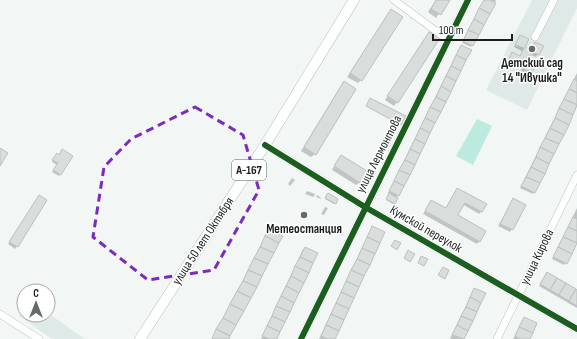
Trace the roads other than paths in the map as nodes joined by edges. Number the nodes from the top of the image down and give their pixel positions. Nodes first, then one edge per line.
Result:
1 (354, 0) edge
2 (394, 0) edge
3 (468, 0) edge
4 (554, 0) edge
5 (535, 37) dead end
6 (448, 40) junction
7 (265, 145) junction
8 (577, 175) edge
9 (365, 207) junction
10 (518, 295) junction
11 (0, 314) edge
12 (577, 330) edge
13 (39, 339) edge
14 (140, 339) edge
15 (301, 339) edge
16 (497, 339) edge

1 - 7 highway, улица 50 лет Октября / А-167
2 - 6 street
3 - 6 street, улица Лермонтова
4 - 5 street
6 - 9 street, улица Лермонтова
7 - 9 street, Кумской переулок
7 - 14 highway, улица 50 лет Октября / А-167
8 - 10 street, улица Кирова
9 - 10 street, Кумской переулок
9 - 15 street, улица Лермонтова
10 - 12 street, Кумской переулок
10 - 16 street, улица Кирова
11 - 13 street

